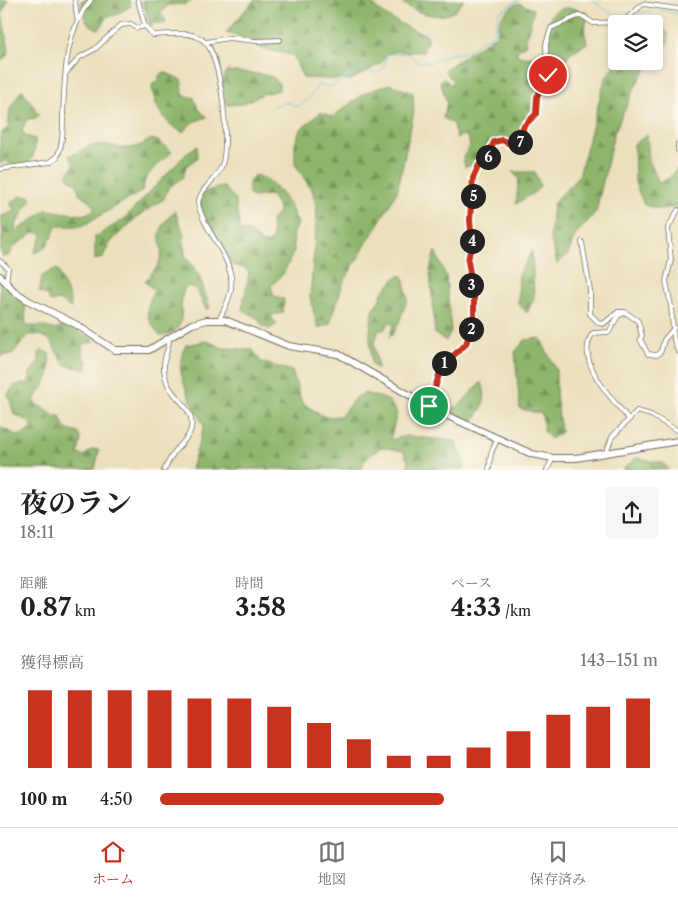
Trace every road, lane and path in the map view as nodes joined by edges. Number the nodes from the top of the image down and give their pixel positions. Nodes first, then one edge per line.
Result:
1 (75, 0) edge
2 (91, 0) edge
3 (138, 0) edge
4 (643, 2) edge
5 (678, 9) edge
6 (77, 20) junction
7 (145, 26) junction
8 (280, 40) dead end
9 (206, 42) junction
10 (65, 75) junction
11 (678, 144) edge
12 (678, 150) edge
13 (0, 169) edge
14 (678, 210) edge
15 (582, 242) dead end
16 (0, 261) edge
17 (0, 276) edge
18 (6, 283) junction
19 (625, 312) junction
20 (219, 320) junction
21 (674, 328) junction
22 (169, 339) junction
23 (678, 352) edge
24 (429, 406) junction
25 (628, 418) junction
26 (678, 430) edge
27 (497, 440) junction
28 (678, 441) edge
29 (606, 453) junction
30 (553, 458) junction
31 (164, 470) edge
32 (489, 470) edge
33 (547, 470) edge

1 - 6 street
2 - 6 street
3 - 7 street
4 - 5 street
4 - 24 street
6 - 10 street
7 - 9 street
7 - 10 street
8 - 9 street
9 - 20 street
10 - 13 street
11 - 12 street
14 - 21 street
15 - 19 street
16 - 18 street
17 - 18 highway
18 - 22 highway
19 - 21 street
19 - 25 street
20 - 22 highway
20 - 24 highway
21 - 23 street
22 - 31 street
24 - 27 highway
25 - 26 street
25 - 29 street
27 - 30 highway
27 - 32 street
28 - 29 highway
29 - 30 highway
30 - 33 street

